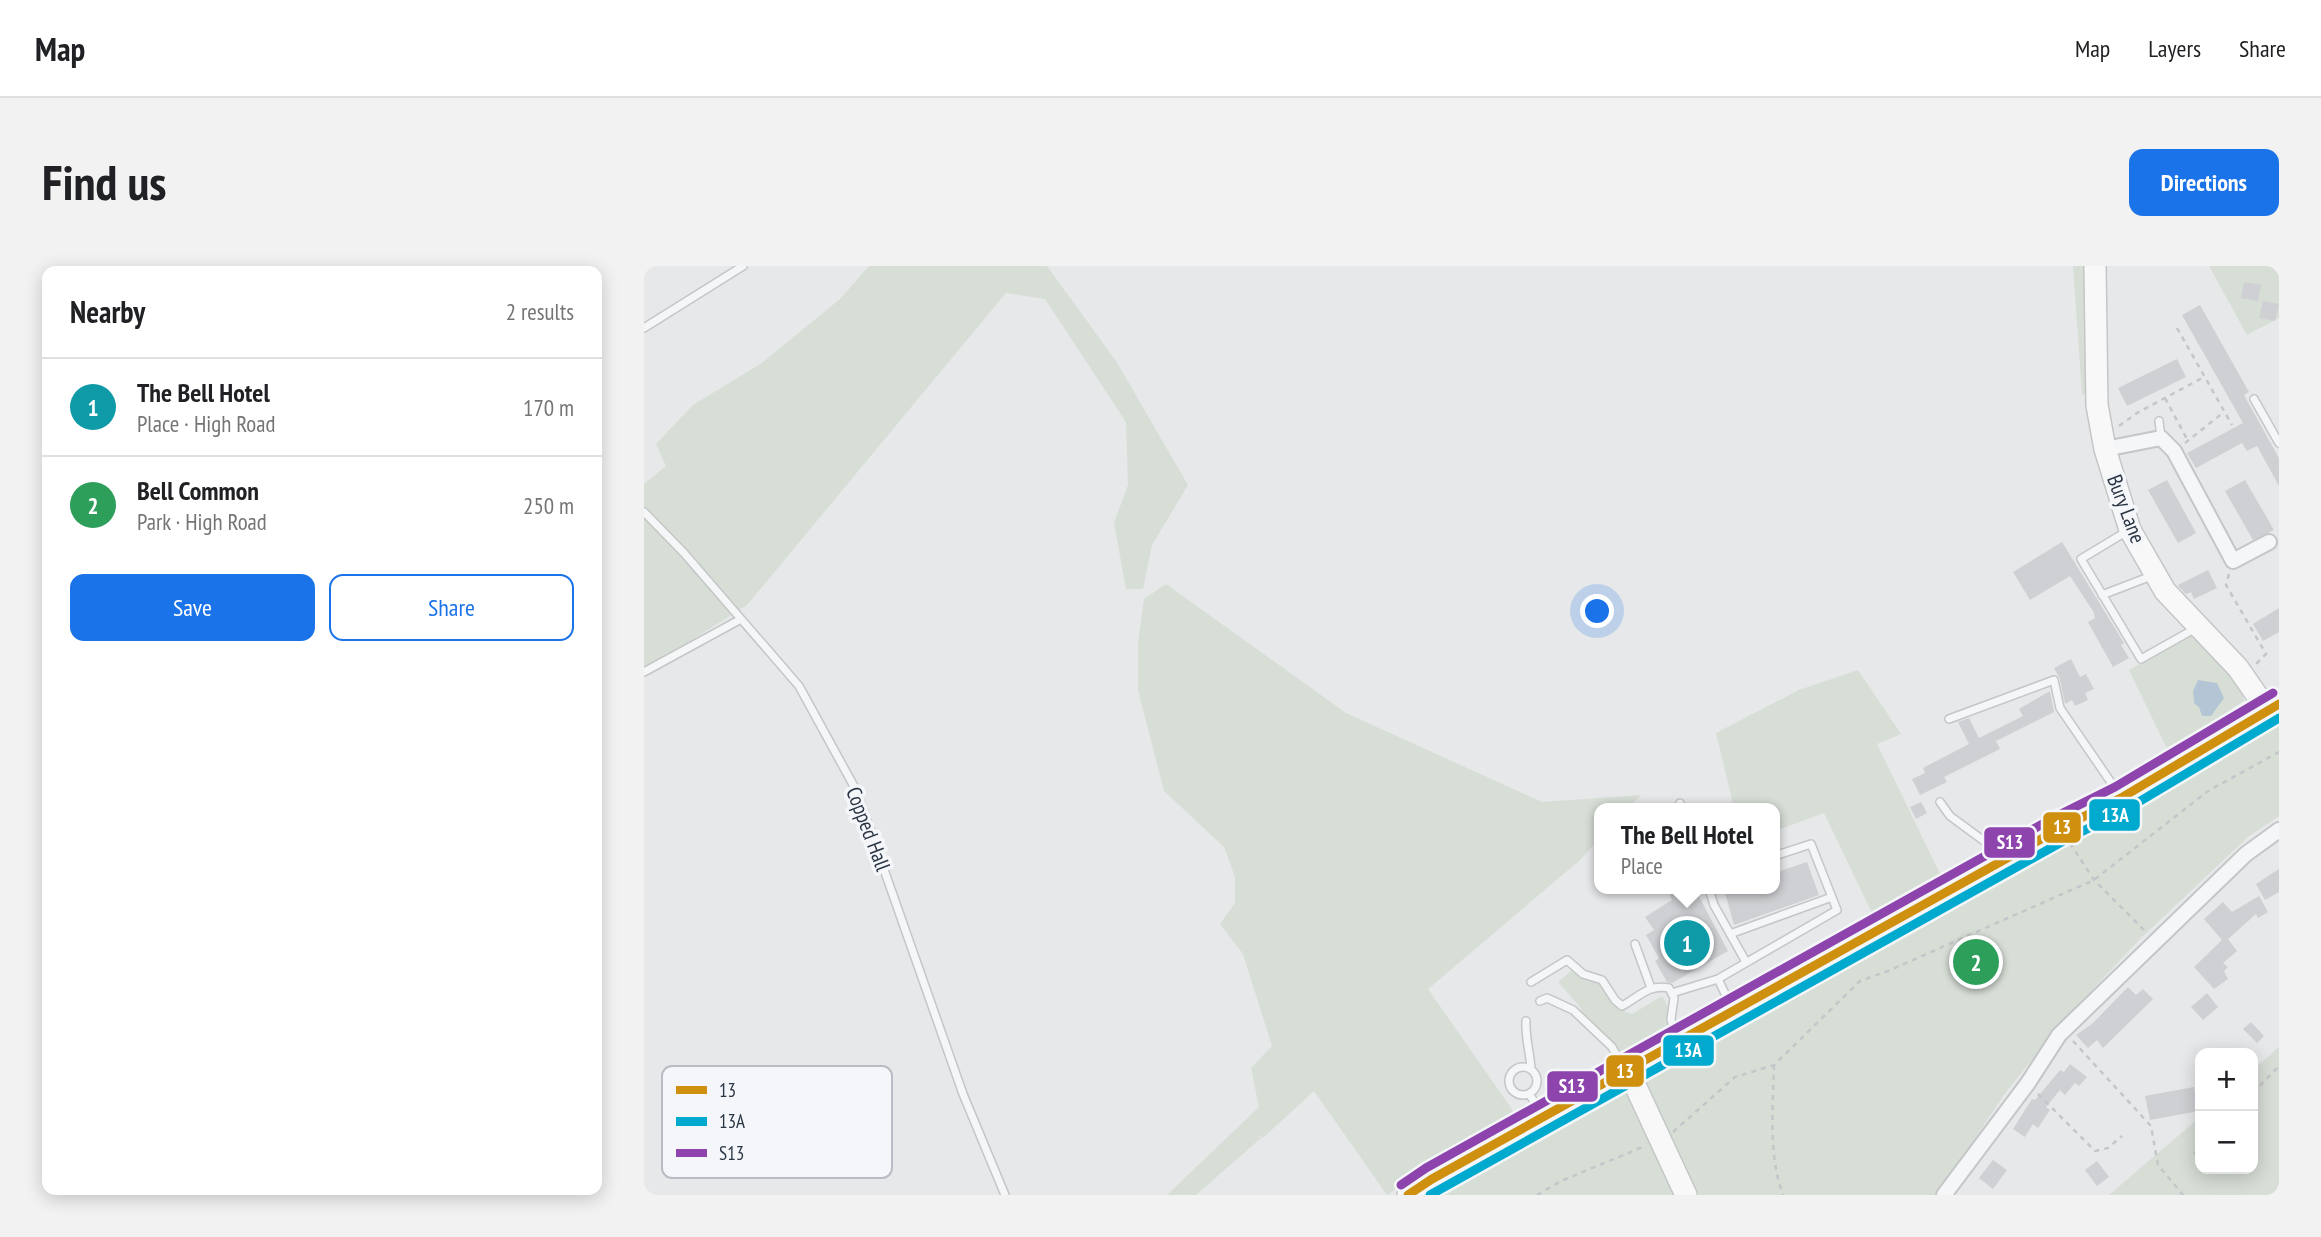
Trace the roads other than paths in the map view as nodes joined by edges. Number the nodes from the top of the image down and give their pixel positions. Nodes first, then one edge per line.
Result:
1 (743, 266) edge
2 (2095, 266) edge
3 (644, 328) edge
4 (2254, 399) dead end
5 (2159, 421) dead end
6 (2161, 438) junction
7 (2279, 443) edge
8 (2104, 444) junction
9 (644, 512) edge
10 (2130, 530) junction
11 (2274, 539) edge
12 (2154, 575) junction
13 (2102, 595) junction
14 (741, 619) junction
15 (2197, 627) junction
16 (644, 672) edge
17 (2273, 707) edge
18 (1949, 719) dead end
19 (2121, 798) junction
20 (1940, 802) dead end
21 (2279, 830) edge
22 (1780, 854) edge
23 (2008, 859) junction
24 (1711, 894) edge
25 (1832, 897) junction
26 (1730, 934) junction
27 (1635, 944) dead end
28 (1746, 962) junction
29 (1718, 979) junction
30 (1531, 982) dead end
31 (1651, 988) junction
32 (1672, 993) junction
33 (1540, 1001) dead end
34 (1733, 1012) junction
35 (1526, 1021) dead end
36 (1676, 1044) junction
37 (1531, 1069) junction
38 (1626, 1071) junction
39 (1529, 1094) junction
40 (1545, 1117) junction
41 (1005, 1195) edge
42 (1408, 1195) edge
43 (1686, 1195) edge
44 (1944, 1195) edge

1 - 3 lane
2 - 8 main road, Bury Lane
4 - 7 lane
5 - 6 lane
6 - 8 street
6 - 11 street
8 - 10 main road, Bury Lane
9 - 14 lane, Copped Hall
10 - 12 main road, Bury Lane
10 - 13 lane
12 - 13 lane
12 - 15 main road, Bury Lane
13 - 15 lane
14 - 16 lane
14 - 41 lane, Copped Hall
15 - 17 main road, Bury Lane
17 - 19 main road
18 - 19 lane
19 - 23 main road
20 - 23 lane
21 - 44 street
22 - 25 lane
23 - 34 main road
24 - 26 lane
25 - 26 lane
25 - 28 lane
26 - 28 lane
27 - 31 lane
28 - 29 lane
29 - 32 lane
29 - 34 lane
30 - 31 lane
31 - 32 lane
32 - 36 lane
33 - 38 lane
34 - 36 main road
35 - 37 lane
36 - 38 main road
37 - 39 lane
37 - 39 lane
38 - 40 main road
38 - 43 main road
39 - 40 lane
40 - 42 main road

